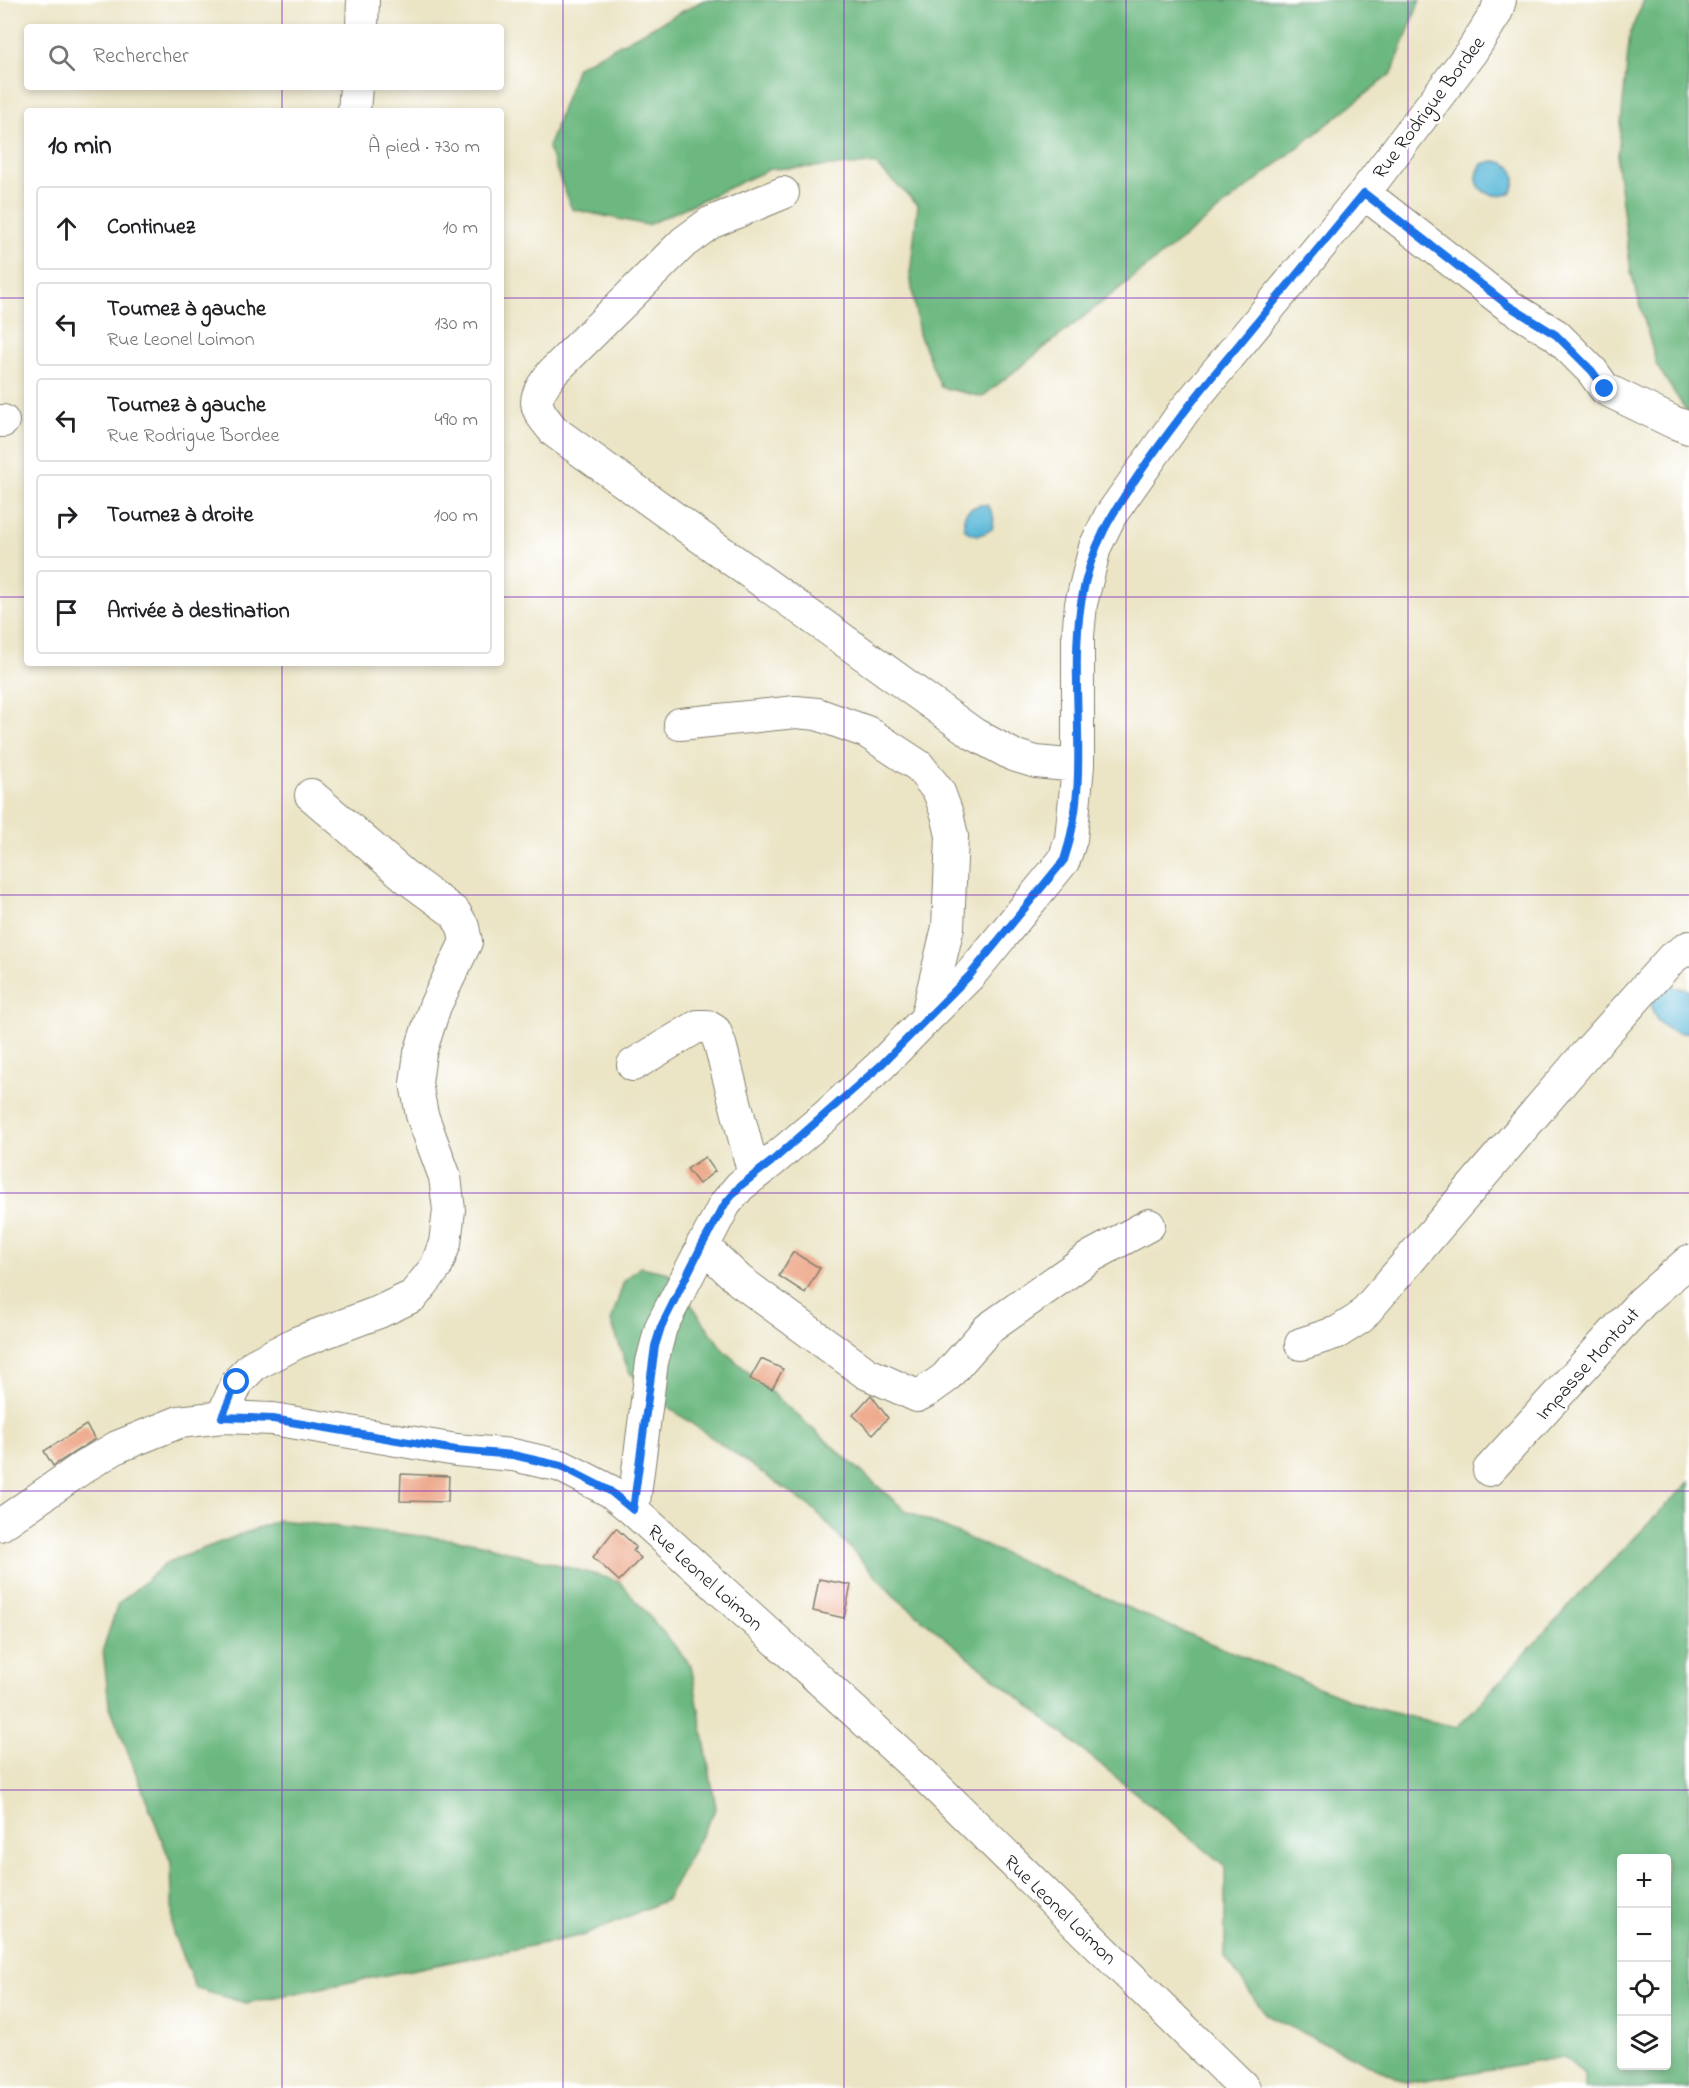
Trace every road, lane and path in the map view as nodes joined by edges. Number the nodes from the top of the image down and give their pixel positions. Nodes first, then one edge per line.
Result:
1 (363, 0) edge
2 (1500, 0) edge
3 (362, 24) edge
4 (356, 90) edge
5 (354, 108) edge
6 (1364, 193) junction
7 (783, 194) dead end
8 (1689, 428) edge
9 (680, 724) dead end
10 (1078, 766) junction
11 (311, 795) dead end
12 (1689, 947) edge
13 (925, 1020) junction
14 (633, 1065) dead end
15 (754, 1175) junction
16 (1149, 1225) dead end
17 (702, 1245) junction
18 (1689, 1261) edge
19 (1301, 1344) dead end
20 (222, 1417) junction
21 (1489, 1470) dead end
22 (633, 1510) junction
23 (0, 1525) edge
24 (1244, 2088) edge

1 - 3 street
2 - 6 street, Rue Rodrigue Bordee
4 - 5 street
6 - 8 street
6 - 10 street, Rue Rodrigue Bordee
7 - 10 street
9 - 13 street
10 - 13 street, Rue Rodrigue Bordee
11 - 20 street
12 - 19 street
13 - 15 street, Rue Rodrigue Bordee
14 - 15 street
15 - 17 street, Rue Rodrigue Bordee
16 - 17 street
17 - 22 street, Rue Rodrigue Bordee
18 - 21 street, Impasse Montout
20 - 22 street, Rue Leonel Loimon
20 - 23 street, Rue Leonel Loimon
22 - 24 street, Rue Leonel Loimon

